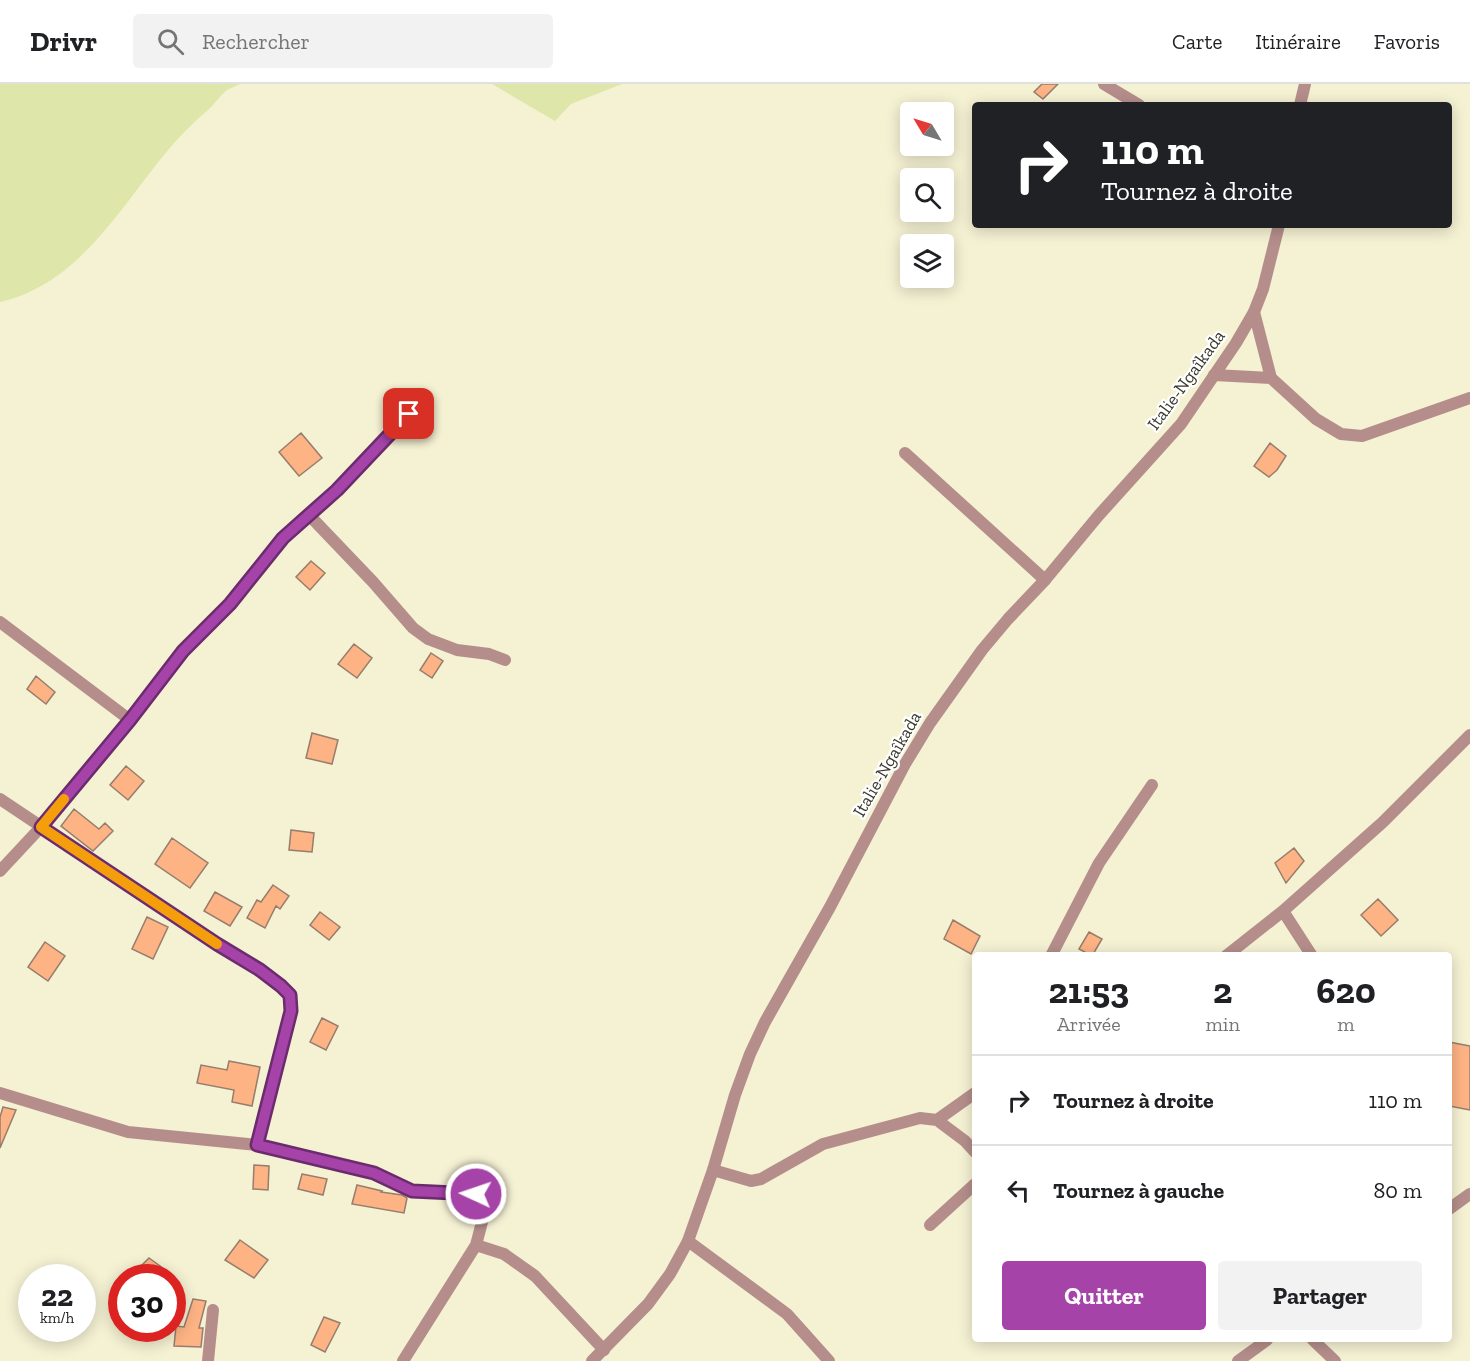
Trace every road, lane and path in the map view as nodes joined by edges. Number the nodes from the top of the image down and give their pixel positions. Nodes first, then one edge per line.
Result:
1 (1104, 84) edge
2 (1305, 84) edge
3 (1134, 102) edge
4 (1301, 102) edge
5 (1278, 228) edge
6 (1254, 312) junction
7 (1214, 375) junction
8 (1270, 378) junction
9 (1470, 398) edge
10 (424, 399) dead end
11 (905, 453) dead end
12 (309, 515) junction
13 (1045, 580) junction
14 (0, 622) edge
15 (505, 660) dead end
16 (130, 720) junction
17 (1470, 735) edge
18 (1152, 785) dead end
19 (0, 799) edge
20 (41, 827) junction
21 (0, 871) edge
22 (1283, 911) junction
23 (1053, 952) edge
24 (1231, 952) edge
25 (1309, 952) edge
26 (0, 1093) edge
27 (972, 1095) edge
28 (937, 1120) junction
29 (257, 1145) junction
30 (972, 1149) edge
31 (713, 1170) junction
32 (972, 1187) edge
33 (1470, 1194) edge
34 (1452, 1207) edge
35 (930, 1225) dead end
36 (688, 1241) junction
37 (476, 1245) junction
38 (213, 1310) dead end
39 (1264, 1342) edge
40 (1315, 1342) edge
41 (604, 1350) junction
42 (207, 1361) edge
43 (403, 1361) edge
44 (592, 1361) edge
45 (829, 1361) edge
46 (1238, 1361) edge
47 (1335, 1361) edge

1 - 3 street
2 - 4 street
5 - 6 street, Italie-Ngaîkada
6 - 7 street, Italie-Ngaîkada
6 - 8 street
7 - 8 street
7 - 13 street, Italie-Ngaîkada
8 - 9 street
10 - 12 street
11 - 13 street
12 - 15 street
12 - 16 street
13 - 31 street, Italie-Ngaîkada
14 - 16 street
16 - 20 street
17 - 22 street
18 - 23 street
19 - 20 street
20 - 21 street
20 - 29 street
22 - 24 street
22 - 25 street
26 - 29 street
27 - 28 street
28 - 30 street
28 - 31 street
29 - 37 street
31 - 36 street, Italie-Ngaîkada
32 - 35 street
33 - 34 street
36 - 41 street, Italie-Ngaîkada
36 - 45 street
37 - 41 street
37 - 43 street
38 - 42 street
39 - 46 street
40 - 47 street
41 - 44 street, Italie-Ngaîkada

